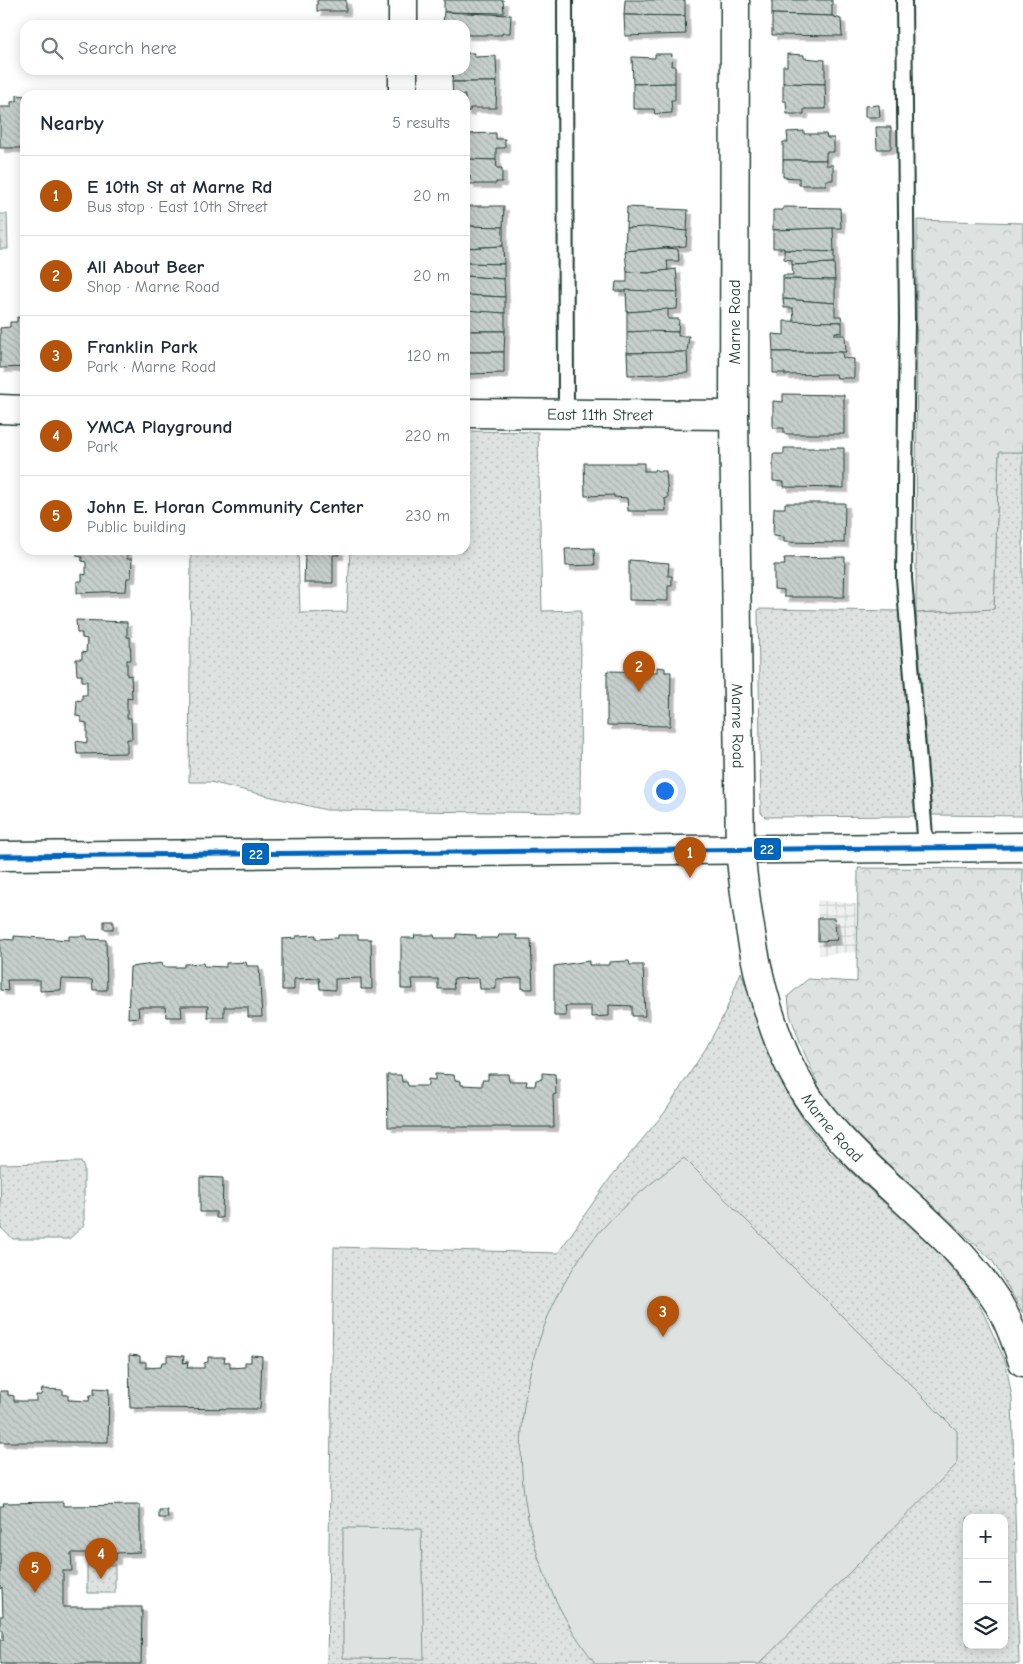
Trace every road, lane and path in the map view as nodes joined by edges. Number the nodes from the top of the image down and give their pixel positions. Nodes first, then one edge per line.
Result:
1 (403, 0) edge
2 (565, 0) edge
3 (734, 0) edge
4 (904, 0) edge
5 (403, 20) edge
6 (403, 75) edge
7 (404, 90) edge
8 (0, 410) edge
9 (20, 410) edge
10 (470, 413) edge
11 (566, 414) junction
12 (734, 415) junction
13 (1023, 847) edge
14 (926, 848) junction
15 (740, 850) junction
16 (0, 856) edge
17 (1023, 1362) edge

1 - 5 street
2 - 11 lane
3 - 12 street, Marne Road
4 - 14 lane
6 - 7 street
8 - 9 street
10 - 11 street, East 11th Street
11 - 12 street, East 11th Street
12 - 15 street, Marne Road
13 - 14 street
14 - 15 street
15 - 16 street
15 - 17 street, Marne Road

